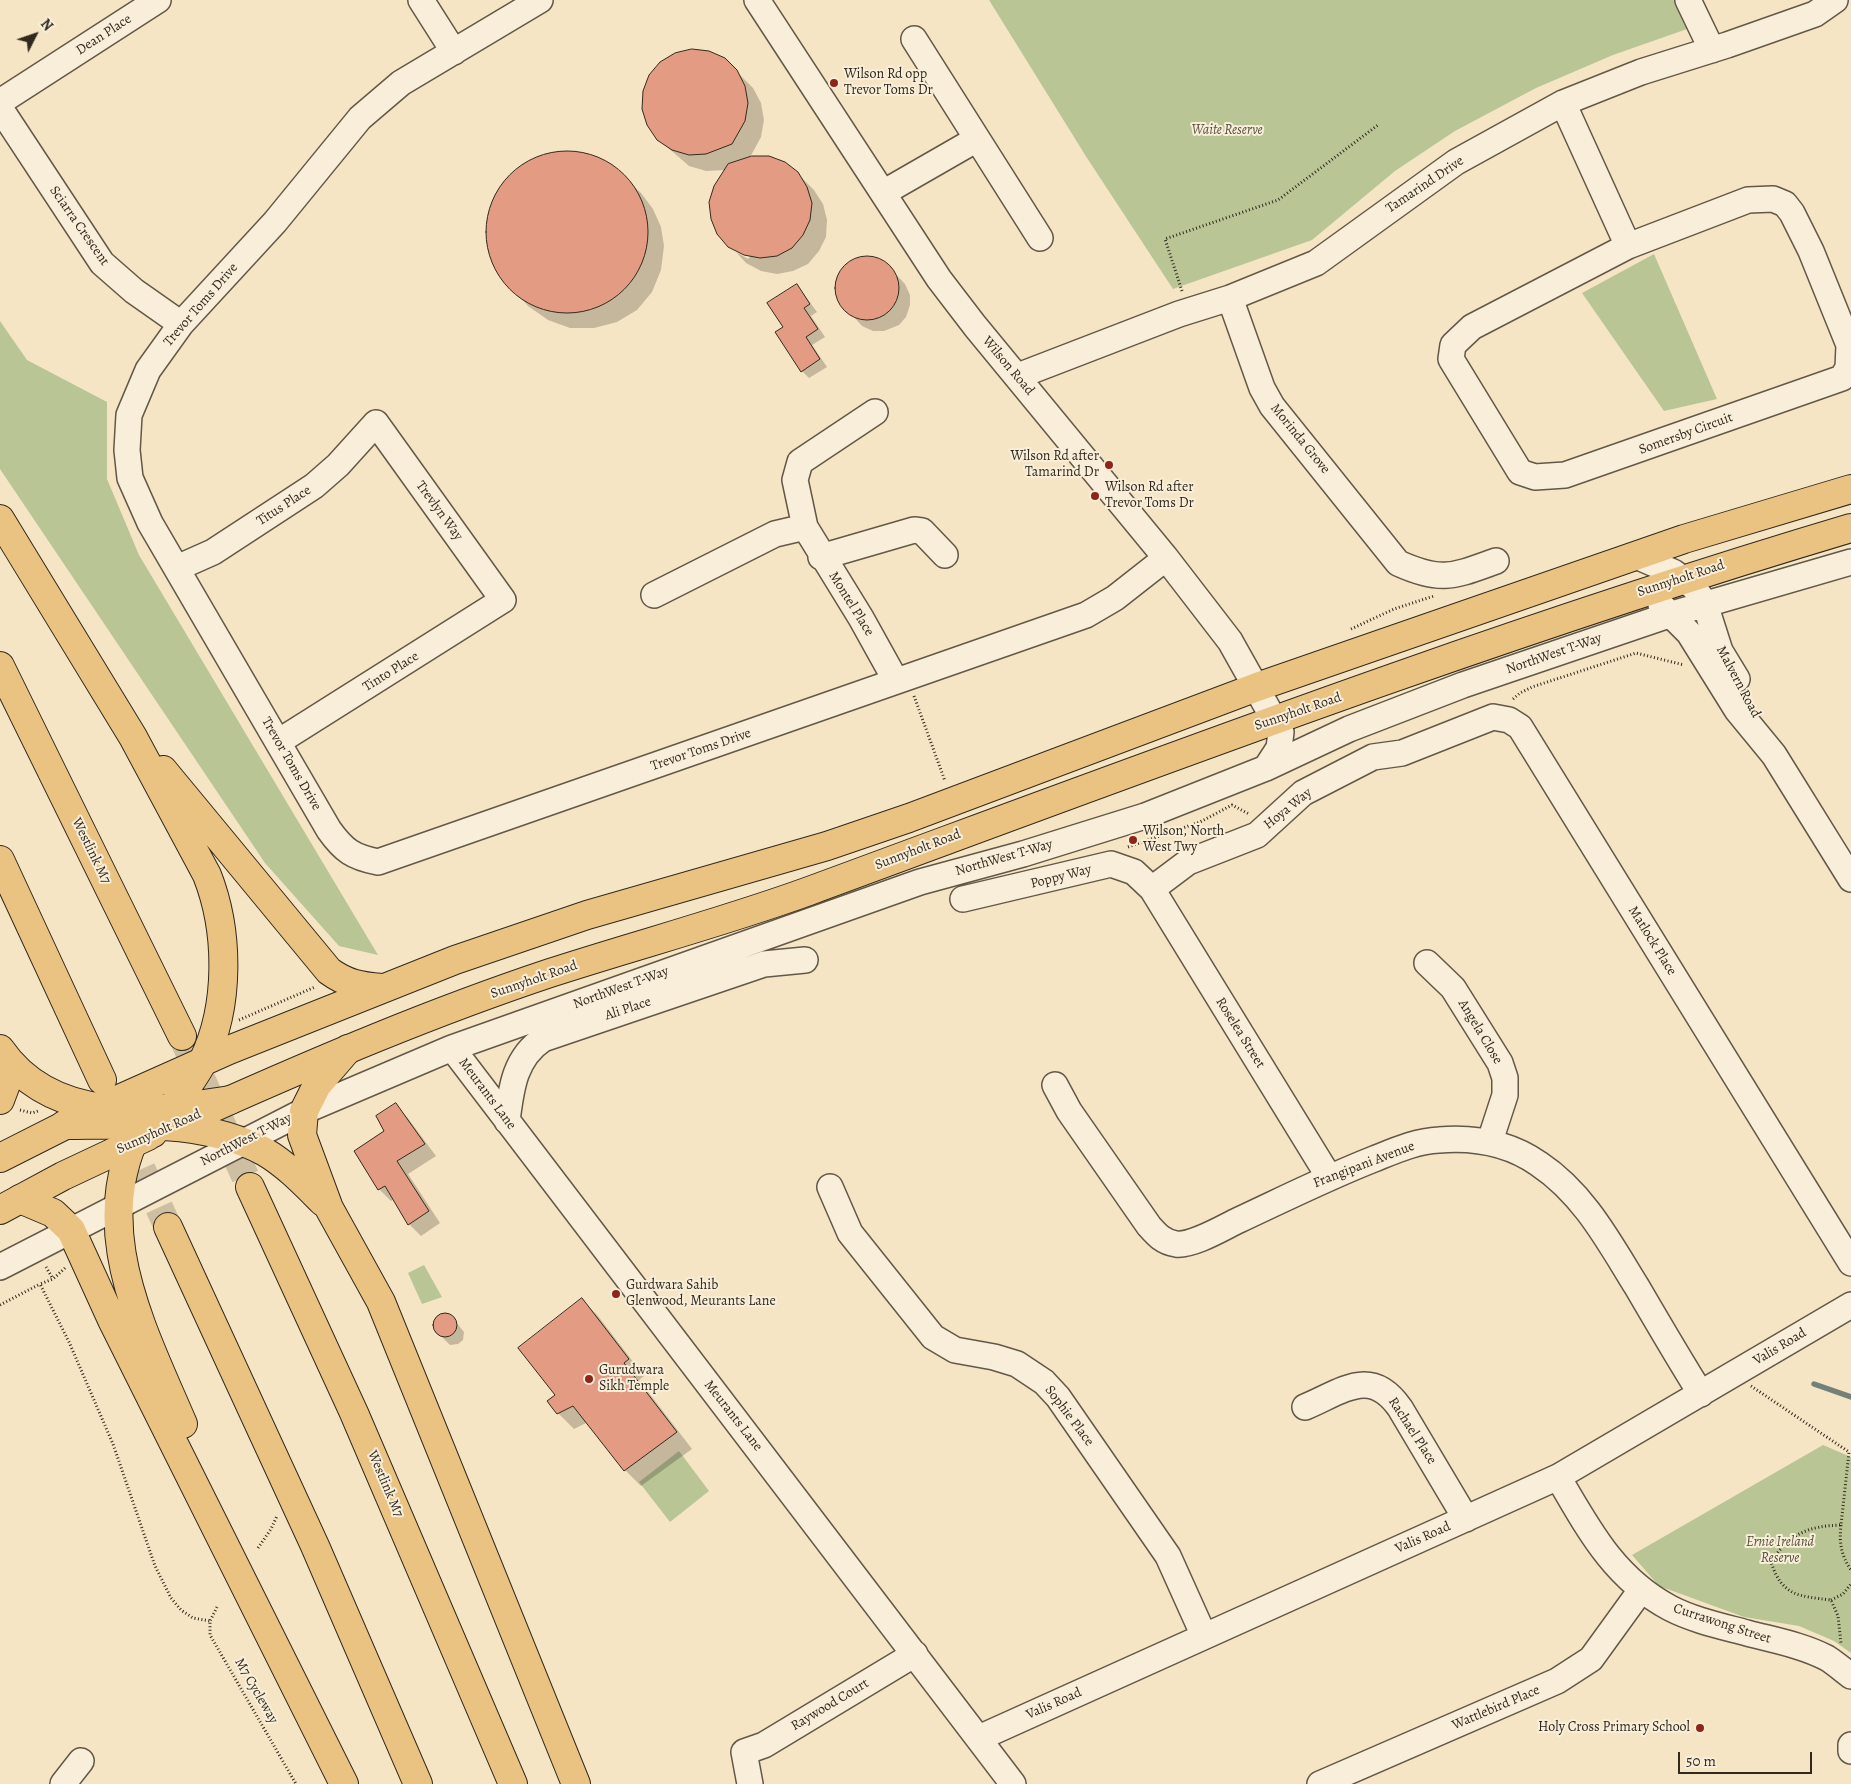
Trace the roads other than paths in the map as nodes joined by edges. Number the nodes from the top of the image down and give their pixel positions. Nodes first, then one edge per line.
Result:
1 (158, 0) edge
2 (421, 0) edge
3 (540, 0) edge
4 (756, 0) edge
5 (1688, 0) edge
6 (1835, 0) edge
7 (914, 39) dead end
8 (1712, 50) junction
9 (454, 52) junction
10 (0, 102) edge
11 (1563, 103) junction
12 (0, 108) edge
13 (977, 139) junction
14 (883, 193) junction
15 (1040, 238) dead end
16 (1628, 246) junction
17 (1230, 298) junction
18 (180, 324) junction
19 (1018, 376) junction
20 (875, 412) dead end
21 (376, 423) joint
22 (1851, 489) edge
23 (0, 519) edge
24 (805, 527) junction
25 (1851, 528) edge
26 (945, 555) dead end
27 (1636, 556) junction
28 (822, 557) junction
29 (1166, 558) junction
30 (1496, 561) dead end
31 (1851, 562) edge
32 (176, 568) junction
33 (1684, 578) junction
34 (1639, 592) junction
35 (654, 595) dead end
36 (503, 600) joint
37 (1705, 604) junction
38 (1672, 614) junction
39 (0, 666) edge
40 (902, 679) junction
41 (1257, 687) junction
42 (1502, 718) joint
43 (1276, 720) junction
44 (133, 737) junction
45 (278, 742) junction
46 (1774, 755) junction
47 (1266, 768) junction
48 (0, 860) edge
49 (1851, 878) edge
50 (1152, 889) junction
51 (963, 900) dead end
52 (805, 960) dead end
53 (1427, 964) dead end
54 (382, 988) junction
55 (182, 1036) tunnel mouth
56 (452, 1048) junction
57 (348, 1050) junction
58 (2, 1053) edge
59 (203, 1062) junction
60 (178, 1074) junction
61 (102, 1080) dead end
62 (1055, 1085) dead end
63 (0, 1100) edge
64 (99, 1108) junction
65 (304, 1111) junction
66 (507, 1121) junction
67 (64, 1125) junction
68 (154, 1125) junction
69 (243, 1141) junction
70 (1490, 1141) junction
71 (0, 1158) edge
72 (1329, 1177) junction
73 (250, 1187) tunnel mouth
74 (830, 1187) dead end
75 (10, 1205) edge
76 (119, 1205) junction
77 (329, 1208) junction
78 (168, 1227) tunnel mouth
79 (71, 1230) junction
80 (1851, 1263) edge
81 (0, 1267) edge
82 (1851, 1305) edge
83 (1701, 1394) junction
84 (1305, 1407) dead end
85 (1558, 1477) junction
86 (1466, 1519) junction
87 (1641, 1590) junction
88 (1204, 1636) junction
89 (915, 1654) junction
90 (284, 1668) junction
91 (1846, 1673) edge
92 (978, 1738) junction
93 (1851, 1744) edge
94 (1851, 1751) edge
95 (82, 1761) dead end
96 (63, 1784) edge
97 (344, 1784) edge
98 (418, 1784) edge
99 (513, 1784) edge
100 (576, 1784) edge
101 (750, 1784) edge
102 (1013, 1784) edge
103 (1320, 1784) edge

1 - 10 street, Dean Place
2 - 9 street
3 - 9 street, Trevor Toms Drive
4 - 14 street, Wilson Road
5 - 8 street
6 - 8 street, Tamarind Drive
7 - 13 street
8 - 11 street, Tamarind Drive
9 - 18 street, Trevor Toms Drive
11 - 16 street
11 - 17 street, Tamarind Drive
12 - 18 street, Sciarra Crescent
13 - 14 street
13 - 15 street
14 - 19 street, Wilson Road
16 - 16 street, Somersby Circuit
17 - 19 street, Tamarind Drive
17 - 30 street, Morinda Grove
18 - 32 street, Trevor Toms Drive
19 - 29 street, Wilson Road
20 - 24 street, Montel Place
21 - 32 street, Titus Place
21 - 36 street, Trevlyn Way
22 - 27 main road
23 - 44 main road
24 - 28 street, Montel Place
24 - 35 street
25 - 33 main road, Sunnyholt Road
26 - 28 street
27 - 33 street, Malvern Road
27 - 41 main road
28 - 40 street, Montel Place
29 - 40 street, Trevor Toms Drive
29 - 41 street, Wilson Road
31 - 37 street, NorthWest T-Way
32 - 45 street, Trevor Toms Drive
33 - 34 main road, Sunnyholt Road
33 - 37 street, Malvern Road
34 - 38 street, Malvern Road
34 - 43 main road, Sunnyholt Road
36 - 45 street, Tinto Place
37 - 38 street, NorthWest T-Way
37 - 46 street, Malvern Road
38 - 46 street, Malvern Road
38 - 47 street, NorthWest T-Way
39 - 55 main road, Westlink M7
40 - 45 street, Trevor Toms Drive
41 - 43 street, Wilson Road
41 - 54 main road
42 - 50 street, Hoya Way
42 - 80 street, Matlock Place
43 - 47 street
43 - 57 main road, Sunnyholt Road
44 - 54 main road
44 - 59 main road
46 - 49 street, Malvern Road
47 - 56 street, NorthWest T-Way
48 - 61 main road
50 - 51 street, Poppy Way
50 - 72 street, Roselea Street
52 - 66 street, Ali Place
53 - 70 street, Angela Close
54 - 59 main road
56 - 65 street, NorthWest T-Way
56 - 66 street, Meurants Lane
57 - 65 main road
57 - 68 main road, Sunnyholt Road
58 - 63 main road
58 - 64 main road
59 - 60 main road
59 - 68 main road
60 - 64 main road
60 - 68 main road
62 - 72 street, Frangipani Avenue
64 - 67 main road
64 - 68 main road
65 - 69 street, NorthWest T-Way
65 - 77 main road
66 - 89 street, Meurants Lane
67 - 68 main road
67 - 71 main road
68 - 69 main road
68 - 75 main road, Sunnyholt Road
68 - 76 main road
69 - 76 street, NorthWest T-Way
69 - 77 main road
70 - 72 street, Frangipani Avenue
70 - 83 street, Frangipani Avenue
73 - 99 main road, Westlink M7
74 - 88 street, Sophie Place
75 - 79 main road
76 - 79 street, NorthWest T-Way
76 - 90 main road
77 - 100 main road
78 - 98 main road
79 - 81 street, NorthWest T-Way
79 - 90 main road
82 - 83 street, Valis Road
83 - 85 street, Valis Road
84 - 86 street, Rachael Place
85 - 86 street, Valis Road
85 - 87 street, Currawong Street
86 - 88 street, Valis Road
87 - 91 street, Currawong Street
87 - 103 street, Wattlebird Place
88 - 92 street, Valis Road
89 - 92 street, Meurants Lane
89 - 101 street, Raywood Court
90 - 97 main road
92 - 102 street, Meurants Lane
93 - 94 street
95 - 96 street

